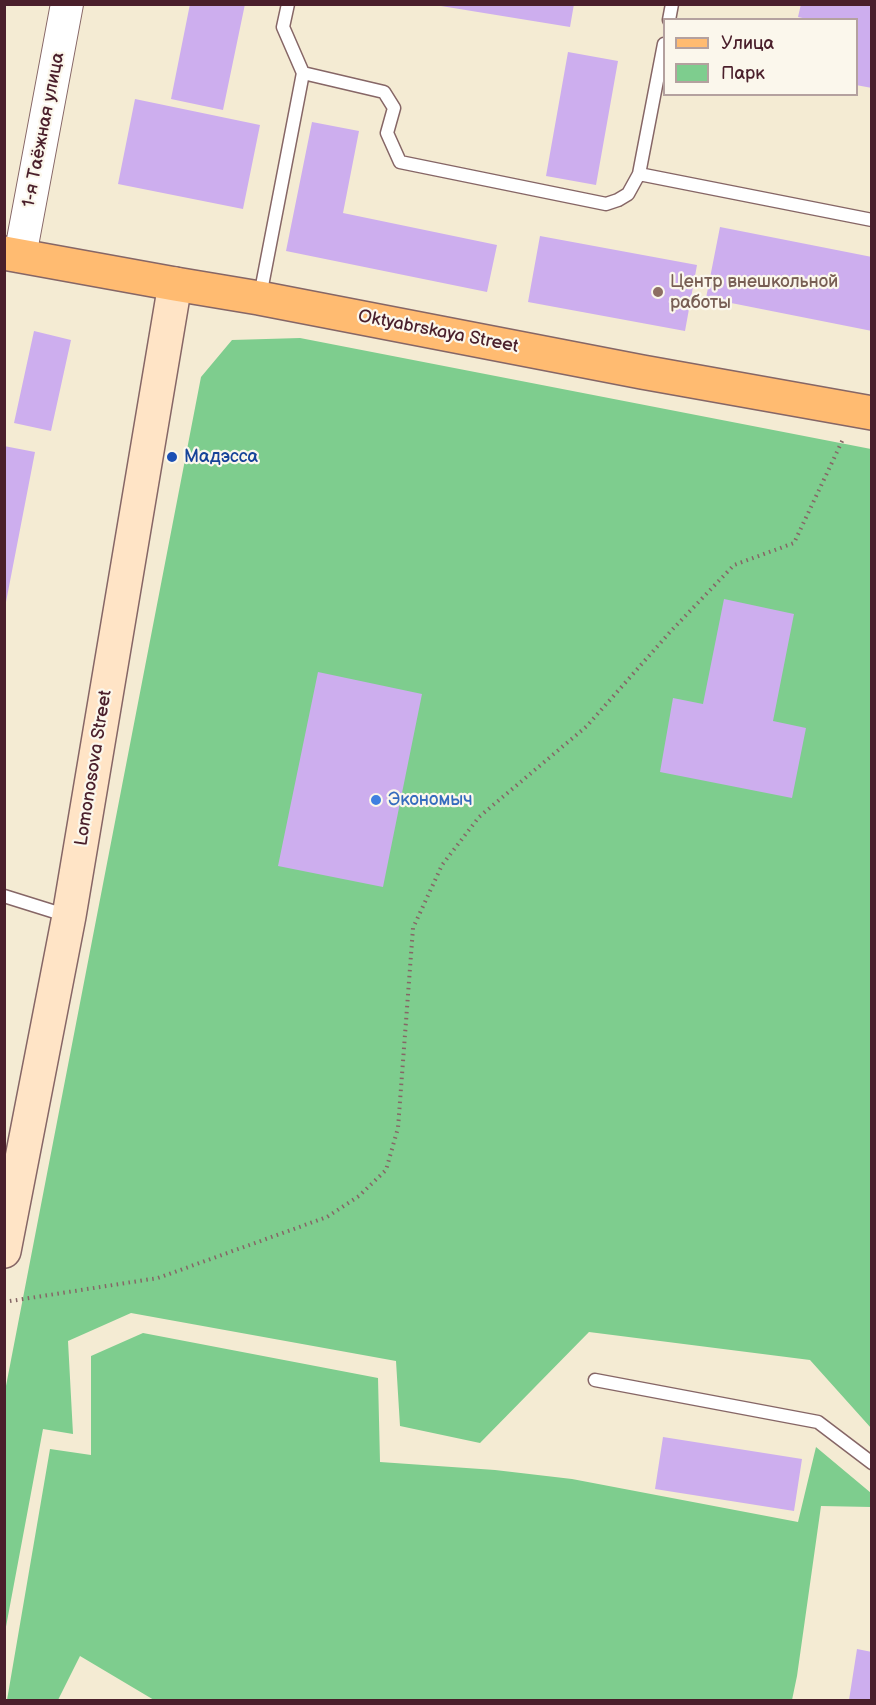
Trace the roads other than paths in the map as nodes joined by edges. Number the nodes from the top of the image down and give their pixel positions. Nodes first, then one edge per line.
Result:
1 (67, 4) edge
2 (288, 4) edge
3 (663, 49) edge
4 (303, 73) junction
5 (639, 174) junction
6 (872, 220) edge
7 (12, 254) edge
8 (175, 284) junction
9 (259, 298) junction
10 (864, 412) edge
11 (4, 896) edge
12 (69, 916) junction
13 (4, 1251) edge
14 (595, 1380) dead end
15 (872, 1463) edge

1 - 7 street, 1-я Таёжная улица
2 - 4 lane
3 - 5 lane
4 - 5 lane
4 - 9 lane
5 - 6 lane
7 - 8 main road, Oktyabrskaya Street
8 - 9 main road, Oktyabrskaya Street
8 - 12 main road, Lomonosova Street
9 - 10 main road, Oktyabrskaya Street
11 - 12 lane
12 - 13 main road, Lomonosova Street
14 - 15 lane

